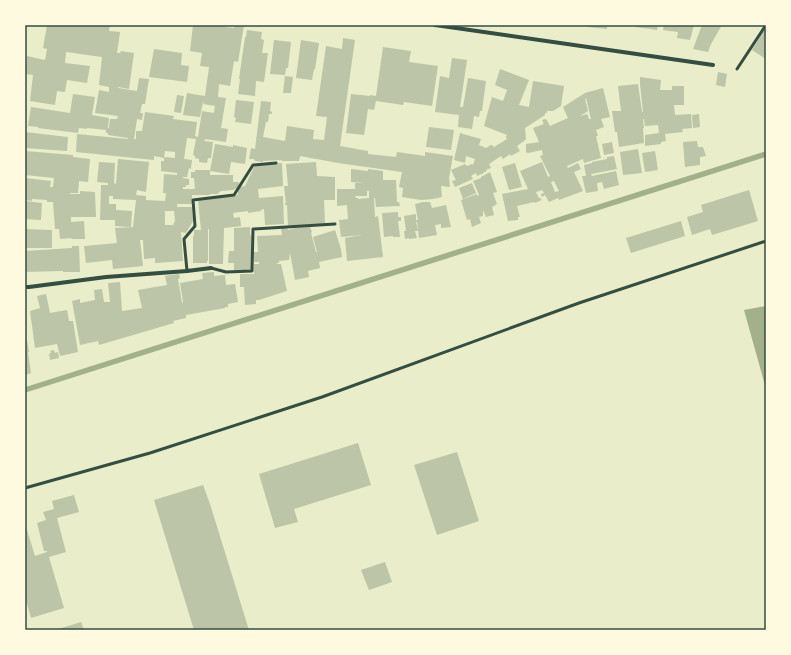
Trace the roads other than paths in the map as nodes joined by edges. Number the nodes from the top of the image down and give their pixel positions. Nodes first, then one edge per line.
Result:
1 (435, 25) edge
2 (478, 25) edge
3 (766, 25) edge
4 (478, 31) junction
5 (713, 65) dead end
6 (737, 69) dead end
7 (276, 163) dead end
8 (335, 224) dead end
9 (766, 241) edge
10 (211, 268) joint
11 (187, 271) junction
12 (25, 286) edge
13 (25, 488) edge

1 - 4 street
2 - 4 street
3 - 6 lane
4 - 5 street
7 - 11 lane
8 - 10 lane
9 - 13 lane
10 - 11 street
11 - 12 street

